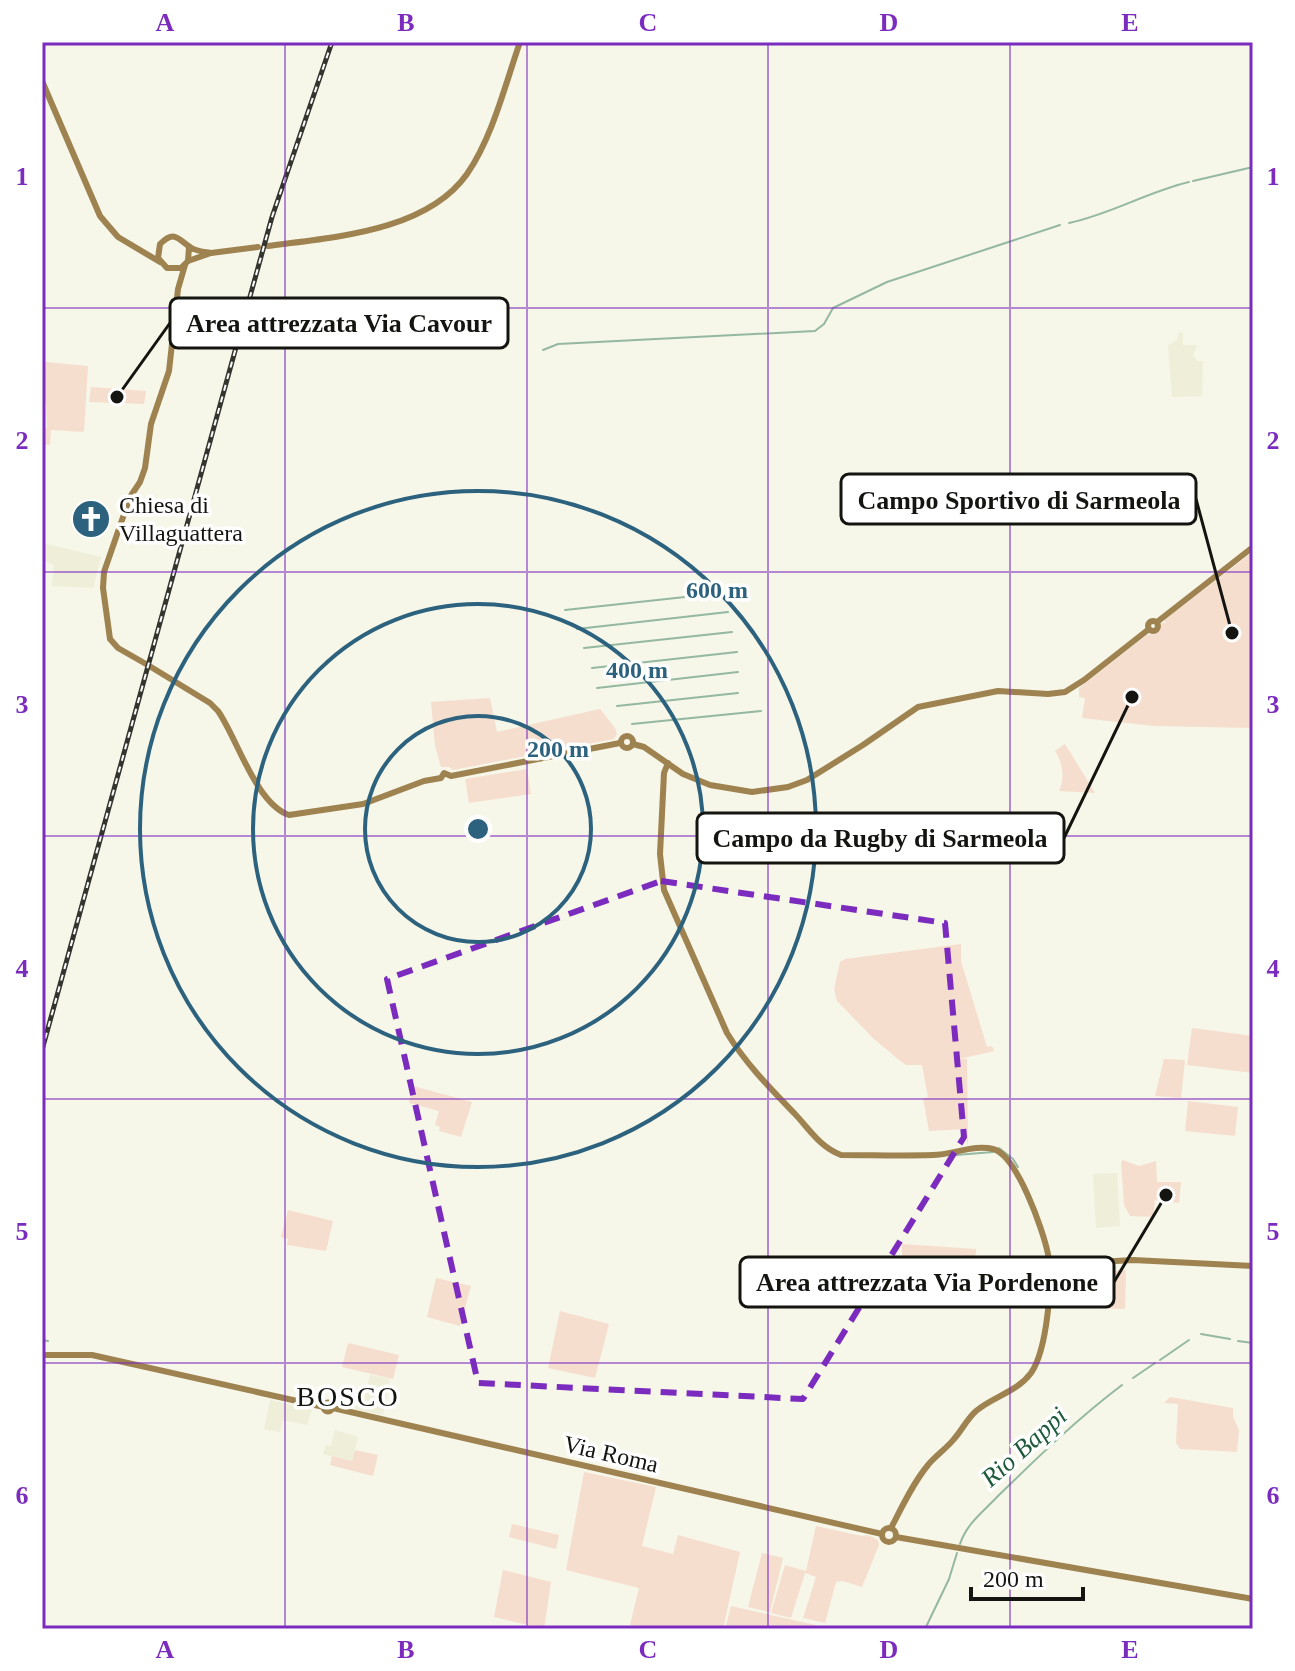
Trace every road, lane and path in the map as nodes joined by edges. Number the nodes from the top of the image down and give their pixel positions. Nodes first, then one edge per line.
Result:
1 (520, 42) edge
2 (42, 81) edge
3 (160, 244) junction
4 (268, 246) dead end
5 (189, 247) junction
6 (258, 247) dead end
7 (136, 249) junction
8 (211, 253) junction
9 (160, 262) junction
10 (187, 263) junction
11 (171, 270) junction
12 (178, 289) junction
13 (1253, 547) edge
14 (668, 763) junction
15 (1048, 1265) junction
16 (1253, 1266) edge
17 (42, 1355) edge
18 (891, 1528) junction
19 (882, 1534) junction
20 (896, 1537) junction
21 (1253, 1602) edge

1 - 4 street
2 - 7 street
3 - 5 street
3 - 7 street
3 - 9 street
5 - 8 street
5 - 10 street
6 - 8 street
7 - 9 street
8 - 10 street
9 - 11 street
10 - 11 street
10 - 12 street
11 - 12 street
12 - 14 street
13 - 14 street
14 - 15 street
15 - 16 street
15 - 18 street
17 - 19 street, Via Roma
18 - 19 street
18 - 20 street
19 - 20 street, Via Roma
20 - 21 street, Via Roma

